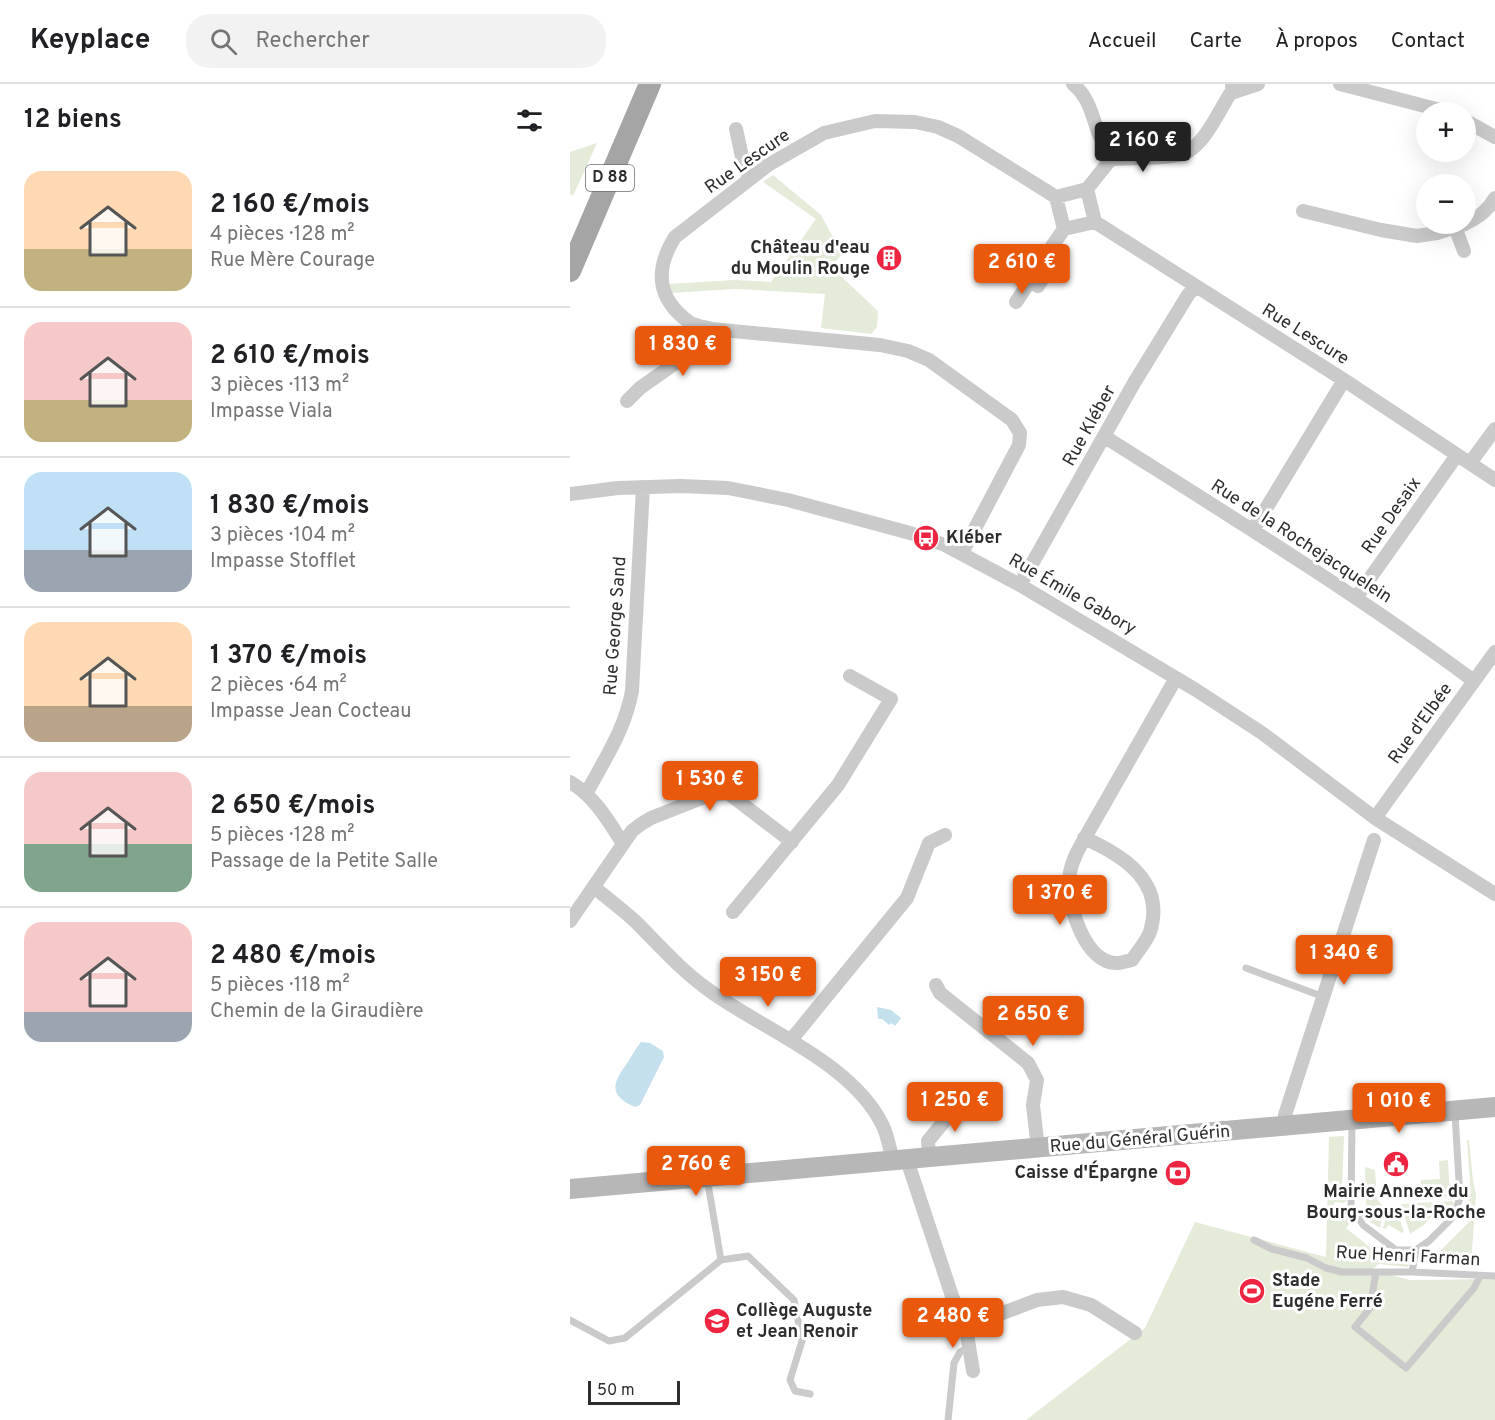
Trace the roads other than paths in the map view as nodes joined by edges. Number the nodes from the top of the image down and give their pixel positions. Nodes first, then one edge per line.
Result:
1 (650, 84) edge
2 (1073, 84) edge
3 (1258, 84) edge
4 (1340, 84) edge
5 (1233, 88) edge
6 (1416, 104) edge
7 (1476, 127) edge
8 (736, 129) dead end
9 (1495, 137) edge
10 (1111, 159) junction
11 (750, 179) junction
12 (1087, 189) junction
13 (1056, 196) junction
14 (1495, 198) edge
15 (1304, 211) dead end
16 (1476, 218) edge
17 (1095, 222) junction
18 (1064, 230) junction
19 (1430, 234) edge
20 (1463, 234) edge
21 (1464, 251) dead end
22 (570, 271) edge
23 (1195, 287) junction
24 (1016, 302) dead end
25 (712, 329) junction
26 (1344, 380) junction
27 (627, 401) dead end
28 (1495, 429) edge
29 (1105, 437) junction
30 (1457, 455) junction
31 (1470, 464) junction
32 (1495, 480) edge
33 (642, 487) junction
34 (570, 494) edge
35 (1253, 530) junction
36 (962, 553) junction
37 (1020, 585) junction
38 (1356, 598) junction
39 (1495, 651) edge
40 (850, 676) dead end
41 (1176, 678) junction
42 (1474, 681) junction
43 (570, 782) edge
44 (587, 792) junction
45 (1375, 818) junction
46 (945, 835) dead end
47 (1084, 838) junction
48 (1374, 840) dead end
49 (792, 842) junction
50 (623, 844) junction
51 (594, 887) junction
52 (1495, 894) edge
53 (733, 912) dead end
54 (570, 921) edge
55 (1246, 968) dead end
56 (936, 985) dead end
57 (1324, 997) junction
58 (791, 1040) junction
59 (960, 1102) dead end
60 (1495, 1107) edge
61 (1455, 1110) junction
62 (1352, 1120) junction
63 (1285, 1126) junction
64 (1038, 1149) junction
65 (929, 1158) junction
66 (900, 1161) junction
67 (707, 1177) junction
68 (570, 1189) edge
69 (1254, 1240) dead end
70 (1416, 1250) junction
71 (721, 1260) junction
72 (1376, 1272) junction
73 (1412, 1272) junction
74 (1480, 1275) junction
75 (1495, 1276) edge
76 (570, 1320) edge
77 (962, 1321) junction
78 (1135, 1333) dead end
79 (969, 1347) junction
80 (973, 1371) dead end
81 (810, 1394) dead end
82 (948, 1420) edge

1 - 22 main road, D 88
2 - 10 street
3 - 5 street
4 - 6 street
5 - 10 street
7 - 9 street
8 - 11 street
10 - 12 street
11 - 13 street, Rue Lescure
11 - 25 street, Rue Lescure
12 - 13 street
12 - 17 street
13 - 18 street
14 - 16 street
15 - 19 street
17 - 18 street
17 - 23 street, Rue Lescure
18 - 24 street
20 - 21 street
23 - 26 street, Rue Lescure
23 - 29 street, Rue Kléber
25 - 27 street
25 - 36 street, Rue Lescure
26 - 30 street, Rue Lescure
26 - 35 street
28 - 31 street
29 - 35 street, Rue de la Rochejacquelein
29 - 37 street, Rue Kléber
30 - 31 street, Rue Lescure
30 - 38 street, Rue Desaix
31 - 32 street, Rue Lescure
33 - 34 street, Rue Émile Gabory
33 - 36 street, Rue Émile Gabory
33 - 44 street, Rue George Sand
35 - 38 street, Rue de la Rochejacquelein
36 - 37 street, Rue Émile Gabory
37 - 41 street, Rue Émile Gabory
38 - 42 street, Rue de la Rochejacquelein
39 - 42 street, Rue d'Elbée
40 - 49 street
41 - 45 street, Rue Émile Gabory
41 - 47 street
42 - 45 street, Rue d'Elbée
43 - 44 street
44 - 50 street
45 - 52 street, Rue Émile Gabory
46 - 58 street
47 - 47 street
48 - 57 street
49 - 50 street
49 - 53 street
50 - 51 street
51 - 54 street
51 - 58 street
55 - 57 lane
56 - 64 street
57 - 63 street
58 - 66 street
59 - 65 street
60 - 61 main road, Rue du Général Guérin
61 - 62 main road, Rue du Général Guérin
61 - 70 lane
62 - 63 main road, Rue du Général Guérin
62 - 70 lane
63 - 64 main road, Rue du Général Guérin
64 - 65 main road, Rue du Général Guérin
65 - 66 main road, Rue du Général Guérin
66 - 67 main road, Rue du Général Guérin
66 - 77 street
67 - 68 main road, Rue du Général Guérin
67 - 71 lane
69 - 72 lane, Rue Henri Farman
70 - 73 lane
71 - 76 lane
71 - 81 lane
72 - 73 lane, Rue Henri Farman
72 - 74 lane
73 - 74 lane, Rue Henri Farman
74 - 75 lane, Rue Henri Farman
77 - 78 street
77 - 79 street
79 - 80 street
79 - 82 lane

